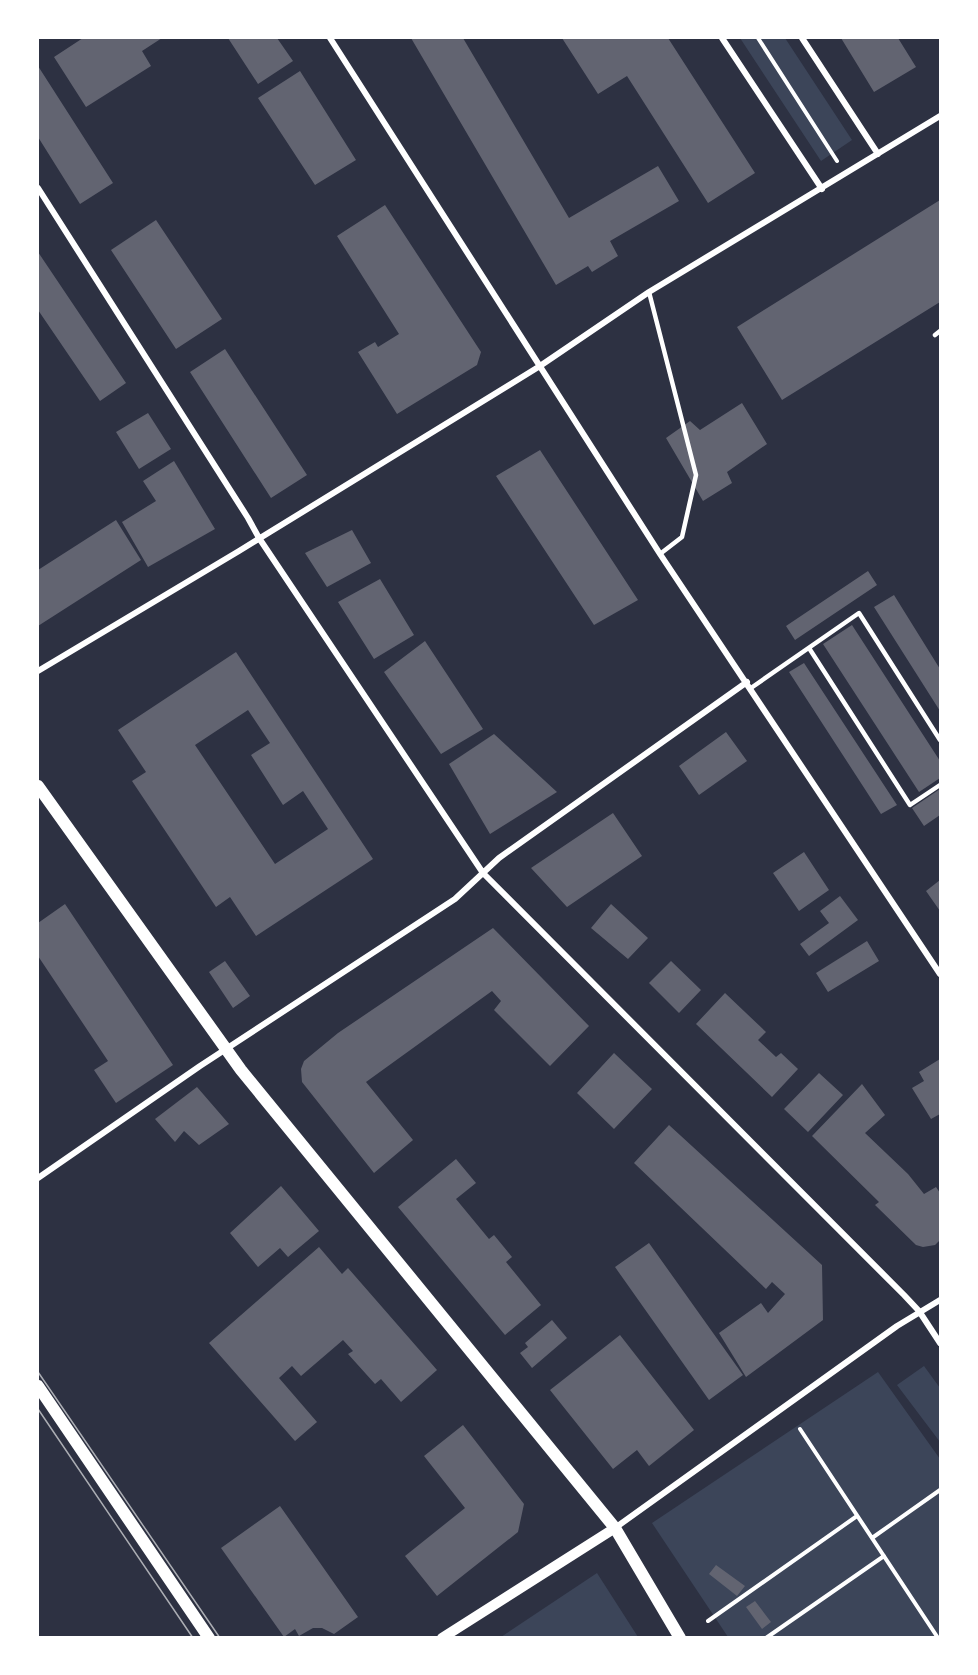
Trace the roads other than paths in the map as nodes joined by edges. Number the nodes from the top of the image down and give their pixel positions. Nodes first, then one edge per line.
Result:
1 (330, 38) edge
2 (722, 38) edge
3 (802, 38) edge
4 (940, 116) edge
5 (878, 154) junction
6 (38, 188) edge
7 (822, 189) junction
8 (649, 292) junction
9 (940, 331) edge
10 (935, 335) dead end
11 (540, 366) junction
12 (259, 538) junction
13 (660, 554) junction
14 (808, 648) junction
15 (38, 671) edge
16 (747, 682) junction
17 (751, 688) junction
18 (940, 740) edge
19 (940, 784) edge
20 (38, 786) edge
21 (483, 873) junction
22 (940, 974) edge
23 (226, 1050) junction
24 (38, 1178) edge
25 (940, 1300) edge
26 (919, 1311) junction
27 (940, 1343) edge
28 (38, 1386) edge
29 (615, 1528) junction
30 (209, 1638) edge
31 (442, 1638) edge
32 (680, 1638) edge

1 - 11 street
2 - 7 street
3 - 5 street
4 - 5 street
5 - 7 street
6 - 12 street
7 - 8 street
8 - 11 street
8 - 13 lane
9 - 10 lane
11 - 12 street
11 - 13 street
12 - 15 street
12 - 21 street
13 - 16 street
14 - 17 lane
14 - 18 lane
14 - 19 lane
16 - 17 street
16 - 21 street
17 - 22 street
20 - 23 main road
21 - 23 street
21 - 26 street
23 - 24 street
23 - 29 main road
25 - 26 street
26 - 27 street
26 - 29 street
28 - 30 main road
29 - 31 street
29 - 32 main road

